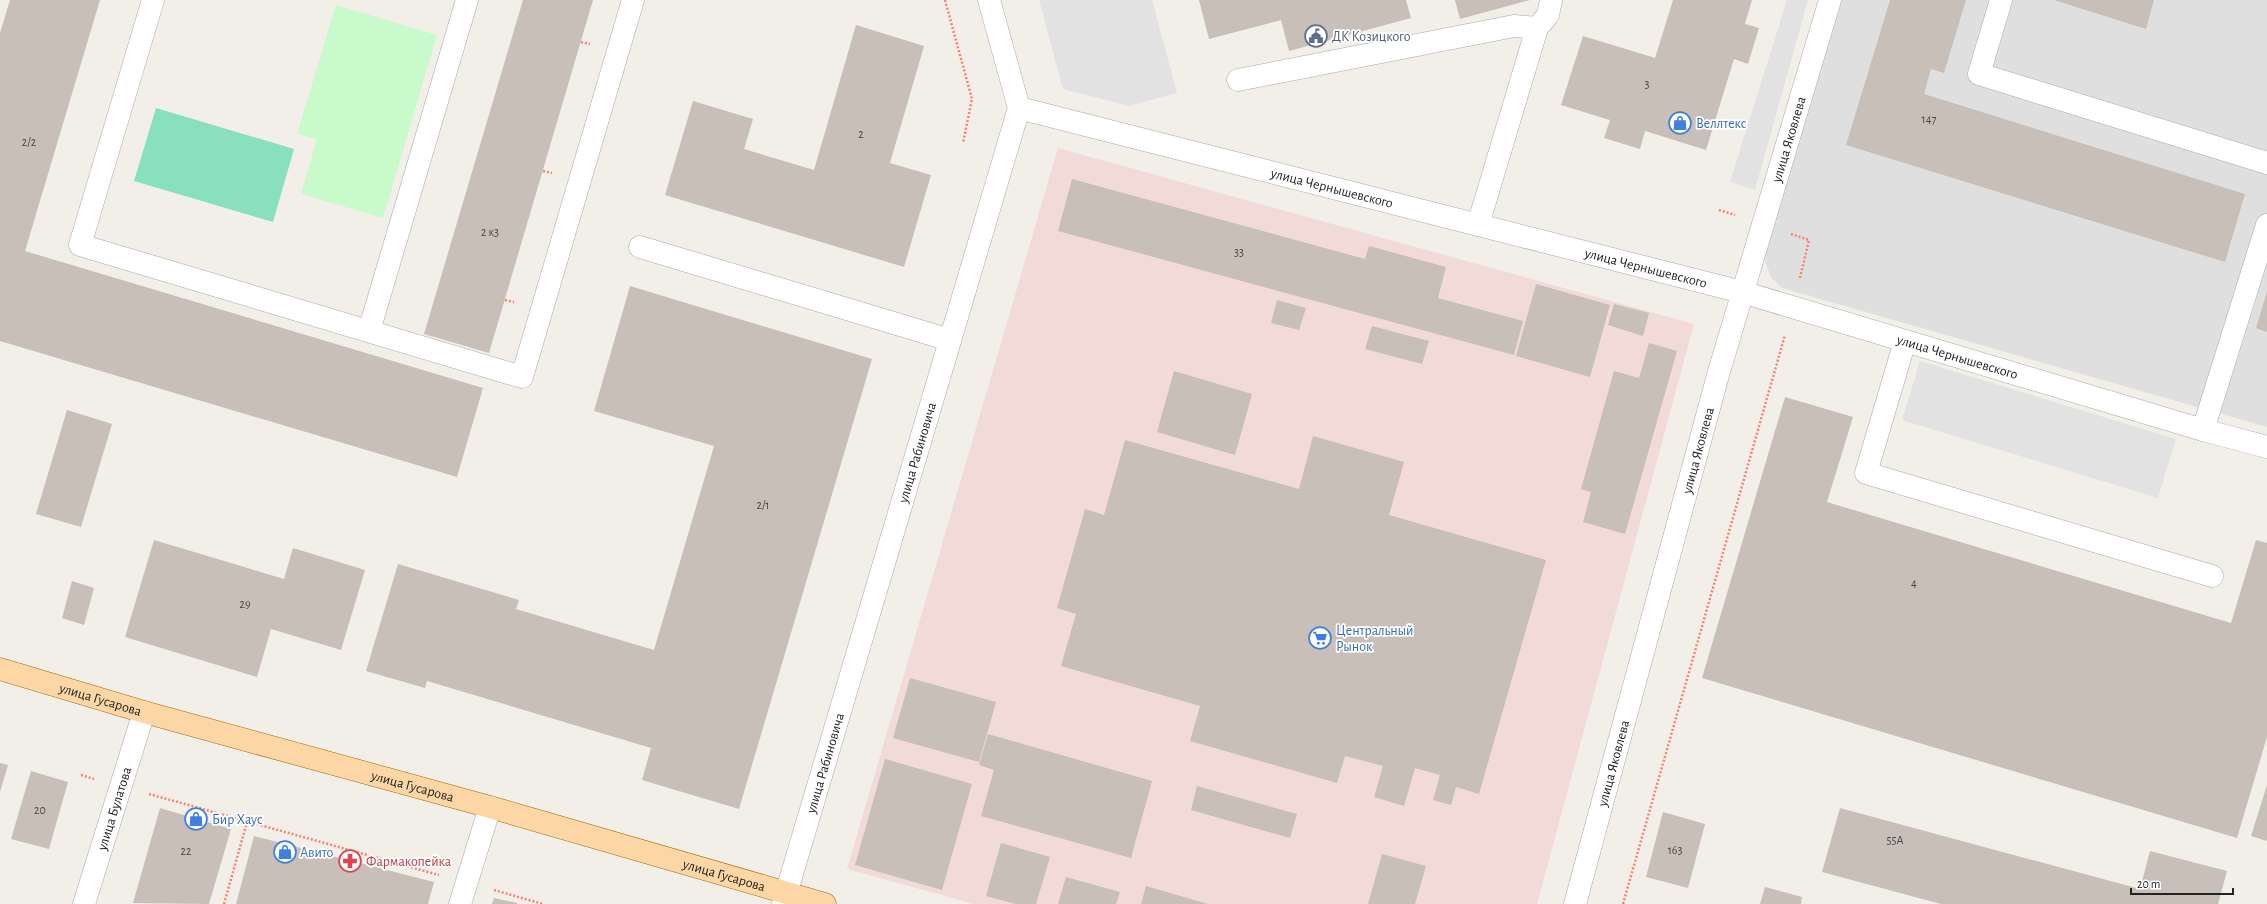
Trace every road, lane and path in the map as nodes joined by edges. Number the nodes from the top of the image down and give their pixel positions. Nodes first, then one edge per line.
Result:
1 (153, 0) edge
2 (467, 0) edge
3 (633, 0) edge
4 (945, 0) edge
5 (989, 0) edge
6 (1550, 0) edge
7 (1830, 0) edge
8 (2001, 0) edge
9 (1537, 28) junction
10 (581, 42) dead end
11 (594, 46) dead end
12 (1238, 80) dead end
13 (1019, 108) junction
14 (963, 143) dead end
15 (2267, 163) edge
16 (543, 171) dead end
17 (556, 175) dead end
18 (1478, 225) junction
19 (2267, 226) edge
20 (640, 247) dead end
21 (1742, 292) junction
22 (505, 300) dead end
23 (518, 304) dead end
24 (369, 331) junction
25 (950, 340) junction
26 (1905, 341) junction
27 (1771, 388) dead end
28 (2203, 430) junction
29 (2267, 447) edge
30 (2212, 576) dead end
31 (0, 669) edge
32 (144, 712) junction
33 (81, 775) dead end
34 (122, 786) junction
35 (490, 807) junction
36 (247, 822) junction
37 (466, 883) junction
38 (785, 898) edge
39 (84, 904) edge
40 (224, 904) edge
41 (460, 904) edge
42 (543, 904) edge
43 (825, 904) edge
44 (1575, 904) edge
45 (1623, 904) edge

1 - 24 street
2 - 24 street
3 - 24 street
4 - 14 path
5 - 13 street
6 - 9 street
7 - 21 street, улица Яковлева
8 - 15 street
9 - 12 street
9 - 18 street
10 - 11 path
13 - 18 street, улица Чернышевского
13 - 25 street, улица Рабиновича
16 - 17 path
18 - 21 street, улица Чернышевского
19 - 28 street
20 - 25 street
21 - 26 street, улица Чернышевского
21 - 44 street, улица Яковлева
22 - 23 path
25 - 38 street, улица Рабиновича
26 - 28 street, улица Чернышевского
26 - 30 street
27 - 45 path
28 - 29 street, улица Чернышевского
31 - 32 main road, улица Гусарова
32 - 34 street, улица Булатова
32 - 35 main road, улица Гусарова
33 - 34 path
34 - 36 path
34 - 39 street, улица Булатова
35 - 37 street
35 - 38 main road, улица Гусарова
36 - 37 path
36 - 40 path
37 - 41 street
37 - 42 path
38 - 43 main road, улица Гусарова

